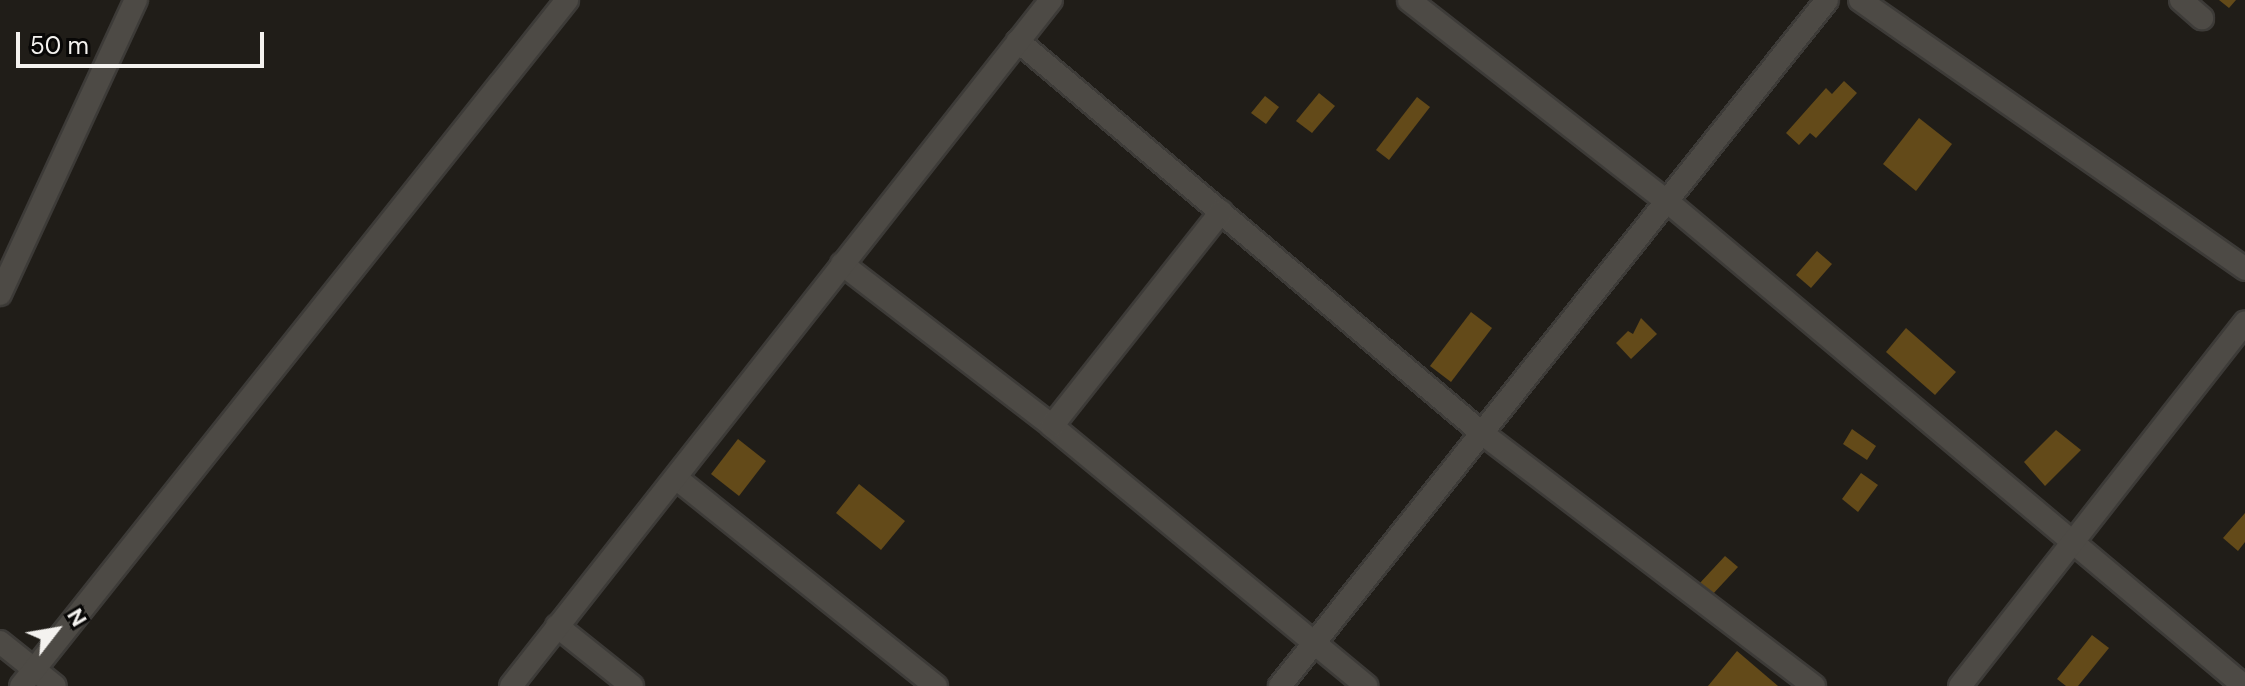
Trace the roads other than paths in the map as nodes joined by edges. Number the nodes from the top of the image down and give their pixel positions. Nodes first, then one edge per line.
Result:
1 (136, 0) edge
2 (567, 0) edge
3 (1051, 0) edge
4 (1409, 0) edge
5 (1827, 0) edge
6 (1860, 0) edge
7 (2181, 0) edge
8 (2202, 18) dead end
9 (1018, 41) junction
10 (1668, 202) junction
11 (1221, 212) junction
12 (842, 264) junction
13 (2245, 269) edge
14 (0, 294) edge
15 (2245, 322) edge
16 (1052, 426) junction
17 (1483, 434) junction
18 (676, 478) junction
19 (2074, 546) junction
20 (557, 626) junction
21 (1316, 641) junction
22 (0, 642) edge
23 (28, 678) edge
24 (55, 686) edge
25 (511, 686) edge
26 (632, 686) edge
27 (936, 686) edge
28 (1280, 686) edge
29 (1366, 686) edge
30 (1814, 686) edge
31 (1960, 686) edge
32 (2244, 686) edge

1 - 14 street
2 - 23 street
3 - 9 street
4 - 10 street
5 - 10 street
6 - 13 street
7 - 8 street
9 - 11 street
9 - 12 street
10 - 17 street
10 - 19 street
11 - 16 street
11 - 17 street
12 - 16 street
12 - 18 street
15 - 19 street
16 - 21 street
17 - 21 street
17 - 30 street
18 - 20 street
18 - 27 street
19 - 31 street
19 - 32 street
20 - 25 street
20 - 26 street
21 - 28 street
21 - 29 street
22 - 23 street
23 - 24 street

